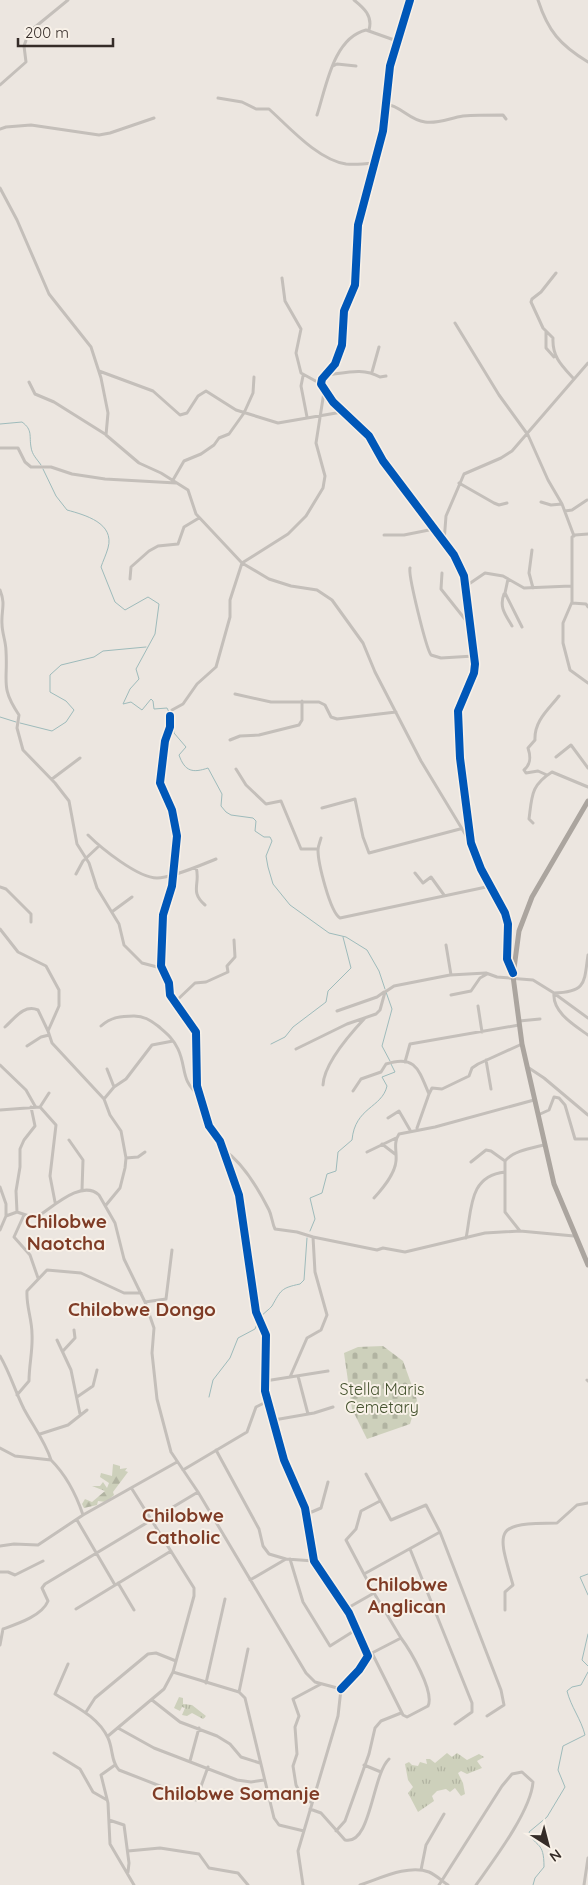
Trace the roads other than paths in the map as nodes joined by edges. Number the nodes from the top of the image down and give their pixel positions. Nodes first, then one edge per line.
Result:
1 (354, 0) edge
2 (538, 0) edge
3 (66, 1) edge
4 (409, 1) edge
5 (369, 30) junction
6 (397, 41) junction
7 (588, 62) edge
8 (333, 66) junction
9 (356, 66) dead end
10 (0, 85) edge
11 (218, 98) dead end
12 (386, 104) junction
13 (317, 115) dead end
14 (154, 118) dead end
15 (506, 119) dead end
16 (0, 130) edge
17 (374, 163) junction
18 (0, 188) edge
19 (556, 273) dead end
20 (282, 278) dead end
21 (455, 323) dead end
22 (546, 331) junction
23 (379, 347) dead end
24 (556, 358) junction
25 (588, 363) edge
26 (99, 371) junction
27 (372, 372) junction
28 (326, 375) junction
29 (303, 376) junction
30 (386, 376) dead end
31 (254, 377) dead end
32 (574, 379) junction
33 (29, 382) dead end
34 (321, 384) junction
35 (324, 391) junction
36 (343, 412) junction
37 (244, 414) junction
38 (320, 415) junction
39 (307, 417) junction
40 (106, 435) junction
41 (528, 435) junction
42 (0, 448) edge
43 (175, 482) junction
44 (459, 483) junction
45 (587, 500) dead end
46 (541, 502) dead end
47 (507, 503) dead end
48 (562, 504) junction
49 (565, 511) junction
50 (199, 518) junction
51 (434, 530) junction
52 (588, 534) edge
53 (384, 535) dead end
54 (574, 536) junction
55 (444, 542) junction
56 (532, 550) dead end
57 (242, 564) junction
58 (410, 568) dead end
59 (442, 573) dead end
60 (130, 579) dead end
61 (508, 579) junction
62 (466, 586) junction
63 (571, 586) junction
64 (533, 588) junction
65 (0, 590) edge
66 (504, 593) junction
67 (572, 603) junction
68 (588, 607) edge
69 (469, 623) junction
70 (512, 626) dead end
71 (522, 627) dead end
72 (474, 656) junction
73 (588, 683) edge
74 (235, 694) dead end
75 (559, 696) dead end
76 (302, 701) junction
77 (172, 710) dead end
78 (396, 712) junction
79 (170, 716) dead end
80 (230, 740) dead end
81 (556, 757) dead end
82 (80, 758) dead end
83 (588, 768) edge
84 (236, 769) dead end
85 (546, 776) junction
86 (52, 779) junction
87 (588, 787) edge
88 (588, 801) edge
89 (322, 808) dead end
90 (532, 822) dead end
91 (460, 829) junction
92 (88, 835) dead end
93 (321, 838) dead end
94 (471, 843) junction
95 (99, 846) junction
96 (318, 849) junction
97 (86, 858) junction
98 (216, 859) dead end
99 (196, 867) junction
100 (172, 873) junction
101 (416, 873) dead end
102 (76, 874) dead end
103 (490, 886) junction
104 (0, 887) edge
105 (444, 895) junction
106 (132, 897) dead end
107 (205, 905) dead end
108 (113, 912) junction
109 (32, 922) dead end
110 (0, 928) edge
111 (234, 940) dead end
112 (446, 945) dead end
113 (588, 954) edge
114 (162, 968) junction
115 (488, 974) junction
116 (451, 975) junction
117 (513, 975) junction
118 (385, 992) junction
119 (554, 993) junction
120 (451, 995) dead end
121 (175, 1002) junction
122 (478, 1006) dead end
123 (337, 1011) dead end
124 (367, 1016) junction
125 (588, 1018) edge
126 (540, 1019) dead end
127 (518, 1023) junction
128 (101, 1026) dead end
129 (5, 1027) dead end
130 (482, 1032) junction
131 (48, 1033) junction
132 (588, 1035) edge
133 (173, 1041) junction
134 (522, 1044) junction
135 (27, 1046) dead end
136 (296, 1049) dead end
137 (486, 1060) junction
138 (405, 1062) junction
139 (0, 1065) edge
140 (528, 1068) junction
141 (107, 1069) dead end
142 (425, 1084) junction
143 (323, 1085) dead end
144 (114, 1087) junction
145 (432, 1088) junction
146 (492, 1089) dead end
147 (353, 1091) dead end
148 (49, 1094) dead end
149 (429, 1094) junction
150 (201, 1097) junction
151 (104, 1099) junction
152 (534, 1100) junction
153 (33, 1106) junction
154 (40, 1106) junction
155 (0, 1110) edge
156 (538, 1115) junction
157 (588, 1115) edge
158 (388, 1118) dead end
159 (417, 1129) junction
160 (411, 1130) junction
161 (397, 1138) junction
162 (588, 1139) edge
163 (69, 1140) dead end
164 (382, 1144) junction
165 (544, 1146) junction
166 (223, 1149) junction
167 (145, 1152) dead end
168 (368, 1152) dead end
169 (395, 1155) junction
170 (126, 1158) junction
171 (471, 1162) dead end
172 (505, 1162) junction
173 (506, 1172) junction
174 (0, 1187) edge
175 (82, 1190) junction
176 (374, 1198) dead end
177 (55, 1202) junction
178 (106, 1205) junction
179 (17, 1212) junction
180 (6, 1216) junction
181 (24, 1216) junction
182 (0, 1230) edge
183 (520, 1231) junction
184 (574, 1236) junction
185 (313, 1238) junction
186 (466, 1238) junction
187 (172, 1250) dead end
188 (588, 1265) edge
189 (38, 1278) junction
190 (141, 1293) junction
191 (145, 1302) junction
192 (74, 1330) dead end
193 (57, 1340) dead end
194 (63, 1351) junction
195 (0, 1356) edge
196 (97, 1370) dead end
197 (328, 1371) dead end
198 (298, 1376) junction
199 (290, 1377) junction
200 (265, 1380) junction
201 (17, 1394) junction
202 (77, 1397) junction
203 (268, 1401) junction
204 (333, 1407) dead end
205 (87, 1410) dead end
206 (80, 1414) junction
207 (308, 1414) junction
208 (274, 1420) junction
209 (40, 1434) junction
210 (0, 1448) edge
211 (216, 1450) junction
212 (51, 1460) junction
213 (177, 1462) junction
214 (183, 1470) junction
215 (366, 1474) dead end
216 (328, 1482) dead end
217 (132, 1489) junction
218 (198, 1492) junction
219 (380, 1501) junction
220 (588, 1503) edge
221 (307, 1514) junction
222 (83, 1515) junction
223 (77, 1520) junction
224 (152, 1521) junction
225 (440, 1532) junction
226 (0, 1546) edge
227 (410, 1549) junction
228 (171, 1551) junction
229 (95, 1552) junction
230 (288, 1559) junction
231 (43, 1561) dead end
232 (314, 1561) junction
233 (0, 1572) edge
234 (364, 1574) junction
235 (250, 1580) junction
236 (116, 1584) junction
237 (374, 1592) junction
238 (225, 1599) dead end
239 (76, 1609) dead end
240 (346, 1609) junction
241 (134, 1610) dead end
242 (506, 1610) dead end
243 (357, 1629) junction
244 (401, 1638) junction
245 (0, 1645) edge
246 (248, 1649) dead end
247 (372, 1654) junction
248 (368, 1656) junction
249 (176, 1662) junction
250 (68, 1664) dead end
251 (173, 1672) junction
252 (206, 1683) junction
253 (321, 1684) junction
254 (341, 1689) junction
255 (239, 1692) junction
256 (152, 1700) junction
257 (86, 1712) junction
258 (401, 1713) junction
259 (487, 1716) dead end
260 (455, 1724) dead end
261 (118, 1728) junction
262 (199, 1728) junction
263 (108, 1736) junction
264 (54, 1753) dead end
265 (389, 1760) dead end
266 (190, 1761) junction
267 (260, 1763) junction
268 (115, 1765) junction
269 (364, 1765) junction
270 (208, 1767) junction
271 (381, 1772) junction
272 (264, 1780) junction
273 (107, 1800) junction
274 (312, 1804) junction
275 (310, 1809) junction
276 (444, 1814) dead end
277 (109, 1820) junction
278 (336, 1830) junction
279 (304, 1831) junction
280 (128, 1851) junction
281 (588, 1858) edge
282 (421, 1870) junction
283 (128, 1873) junction
284 (442, 1880) junction
285 (134, 1885) edge
286 (248, 1885) edge
287 (303, 1885) edge
288 (361, 1885) edge
289 (439, 1885) edge
290 (448, 1885) edge
291 (476, 1885) edge
292 (584, 1885) edge

1 - 5 street
2 - 7 street
3 - 10 street
4 - 6 street
5 - 6 street
5 - 8 street
6 - 12 street
8 - 9 street
8 - 13 street
11 - 17 street
12 - 15 street
12 - 17 street
14 - 16 street
17 - 28 street
18 - 26 street
19 - 22 street
20 - 29 street
21 - 41 street
22 - 24 street
22 - 24 street
23 - 27 street
24 - 32 street
25 - 32 street
26 - 37 street
26 - 40 street
27 - 28 street
27 - 30 street
28 - 34 street
29 - 34 street
29 - 39 street
31 - 37 street
32 - 41 street
33 - 40 street
34 - 35 street
35 - 36 street
35 - 38 street
36 - 38 street
36 - 51 street
37 - 39 street
37 - 43 street
38 - 39 street
38 - 57 street
40 - 43 street
41 - 44 street
41 - 48 street
42 - 43 street
43 - 50 street
44 - 47 street
44 - 55 street
45 - 49 street
46 - 48 street
48 - 49 street
49 - 54 street
50 - 57 street
50 - 60 street
51 - 53 street
51 - 55 street
52 - 54 street
54 - 63 street
55 - 62 street
56 - 64 street
57 - 77 street
57 - 78 street
58 - 72 street
59 - 69 street
61 - 62 street
61 - 64 street
61 - 66 street
62 - 69 street
63 - 64 street
63 - 67 street
65 - 86 street
66 - 70 street
66 - 71 street
67 - 68 street
67 - 73 street
69 - 72 street
72 - 94 street
74 - 76 street
75 - 85 street
76 - 78 street
76 - 80 street
78 - 91 street
79 - 100 street
81 - 83 street
82 - 86 street
84 - 96 street
85 - 87 street
85 - 90 street
86 - 97 street
88 - 117 highway
89 - 91 street
91 - 94 street
92 - 95 street
93 - 96 street
94 - 103 street
95 - 97 street
95 - 100 street
96 - 105 street
97 - 102 street
97 - 108 street
98 - 99 street
99 - 100 street
99 - 107 street
100 - 114 street
101 - 105 street
103 - 105 street
103 - 117 street
104 - 109 street
106 - 108 street
108 - 114 street
110 - 131 street
111 - 121 street
112 - 116 street
113 - 119 street
114 - 121 street
115 - 116 street
115 - 117 street
115 - 120 street
116 - 118 street
117 - 119 street
117 - 127 highway
118 - 123 street
118 - 124 street
119 - 125 street
119 - 132 street
121 - 150 street
122 - 130 street
124 - 136 street
124 - 143 street
126 - 127 street
127 - 130 street
127 - 134 highway
128 - 133 street
129 - 131 street
130 - 138 street
131 - 135 street
131 - 151 street
133 - 144 street
133 - 150 street
134 - 137 street
134 - 140 highway
137 - 145 street
137 - 146 street
138 - 142 street
138 - 147 street
139 - 153 street
140 - 152 highway
140 - 157 street
141 - 144 street
142 - 145 street
142 - 149 street
144 - 151 street
145 - 149 street
148 - 154 street
149 - 159 street
150 - 166 street
151 - 170 street
152 - 156 highway
152 - 159 street
153 - 154 street
153 - 155 street
153 - 179 street
154 - 177 street
156 - 162 street
156 - 165 highway
158 - 160 street
159 - 160 street
160 - 161 street
161 - 164 street
161 - 169 street
163 - 175 street
164 - 168 street
164 - 169 street
165 - 172 street
165 - 184 highway
166 - 185 street
166 - 200 street
167 - 170 street
169 - 176 street
170 - 178 street
171 - 172 street
172 - 173 street
173 - 183 street
173 - 186 street
174 - 180 street
175 - 177 street
175 - 178 street
177 - 181 street
178 - 190 street
179 - 180 street
179 - 181 street
180 - 182 street
181 - 189 street
183 - 184 street
183 - 186 street
184 - 188 highway
185 - 186 street
185 - 199 street
187 - 191 street
189 - 190 street
189 - 201 street
190 - 191 street
191 - 213 street
192 - 194 street
193 - 194 street
194 - 202 street
195 - 201 street
196 - 202 street
197 - 198 street
198 - 199 street
198 - 207 street
199 - 200 street
200 - 203 street
201 - 209 street
202 - 206 street
203 - 208 street
203 - 211 street
204 - 207 street
205 - 206 street
206 - 209 street
207 - 208 street
208 - 221 street
209 - 212 street
210 - 212 street
211 - 214 street
211 - 230 street
212 - 222 street
213 - 214 street
213 - 217 street
214 - 218 street
215 - 219 street
216 - 221 street
217 - 222 street
217 - 224 street
218 - 224 street
218 - 235 street
219 - 225 street
219 - 234 street
220 - 242 street
221 - 232 street
222 - 223 street
223 - 226 street
223 - 229 street
224 - 228 street
224 - 229 street
225 - 227 street
225 - 259 street
227 - 234 street
227 - 260 street
228 - 236 street
228 - 249 street
229 - 236 street
229 - 245 street
230 - 232 street
230 - 235 street
230 - 243 street
231 - 233 street
232 - 240 street
234 - 237 street
235 - 253 street
236 - 239 street
236 - 241 street
237 - 240 street
237 - 244 street
238 - 252 street
240 - 243 street
243 - 248 street
244 - 247 street
244 - 258 street
246 - 255 street
247 - 248 street
247 - 258 street
248 - 254 street
249 - 251 street
249 - 257 street
250 - 257 street
251 - 252 street
251 - 256 street
252 - 255 street
253 - 254 street
253 - 274 street
254 - 274 street
255 - 267 street
256 - 261 street
256 - 262 street
257 - 263 street
258 - 269 street
261 - 263 street
261 - 266 street
262 - 266 street
262 - 267 street
263 - 268 street
264 - 273 street
265 - 271 street
266 - 270 street
267 - 272 street
268 - 270 street
268 - 273 street
269 - 271 street
269 - 278 street
270 - 272 street
271 - 278 street
272 - 279 street
273 - 277 street
274 - 275 street
275 - 278 street
275 - 279 street
276 - 282 street
277 - 280 street
277 - 283 street
279 - 287 street
280 - 283 street
280 - 286 street
281 - 292 street
282 - 284 street
282 - 288 street
283 - 285 street
284 - 289 street
284 - 290 street
284 - 291 street

